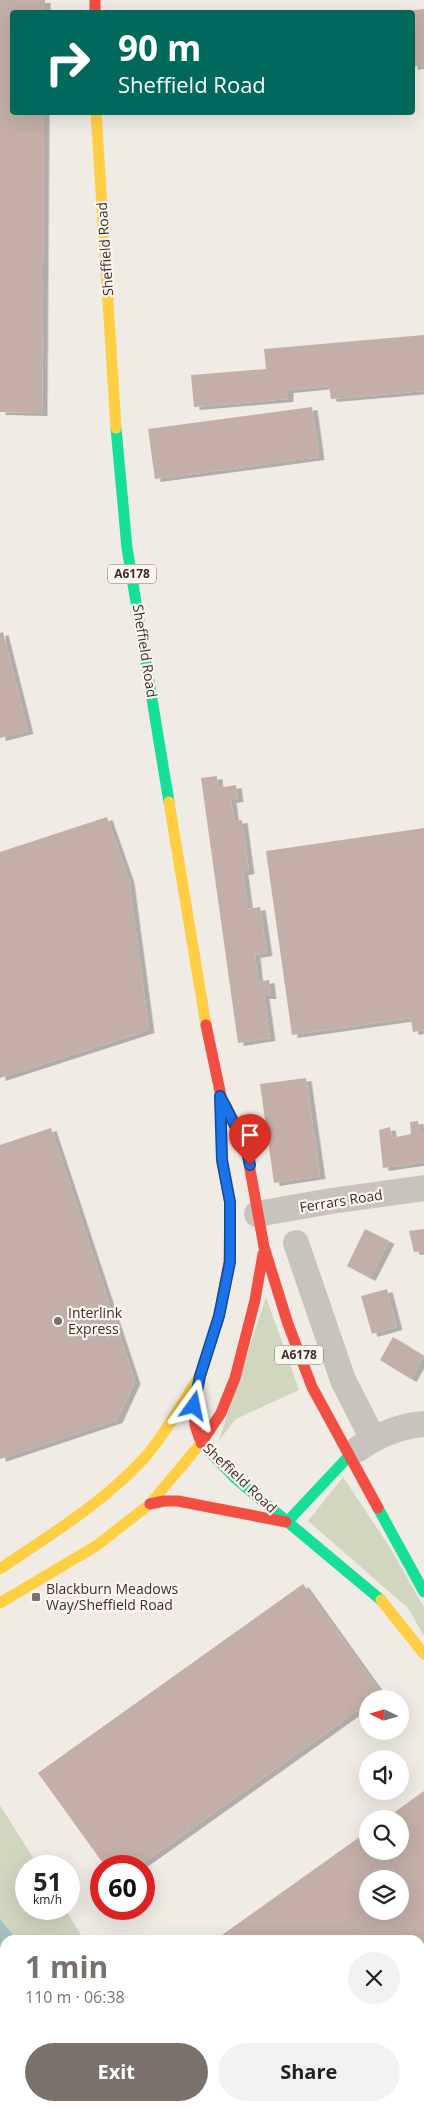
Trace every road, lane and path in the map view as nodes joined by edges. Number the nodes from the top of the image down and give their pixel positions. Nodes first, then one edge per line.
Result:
1 (96, 115) edge
2 (220, 1096) junction
3 (424, 1188) edge
4 (250, 1219) junction
5 (296, 1243) dead end
6 (264, 1247) junction
7 (230, 1262) junction
8 (200, 1376) junction
9 (424, 1424) edge
10 (373, 1439) junction
11 (200, 1443) junction
12 (349, 1456) junction
13 (150, 1504) junction
14 (288, 1522) junction
15 (55, 1532) junction
16 (28, 1537) dead end
17 (0, 1569) edge
18 (424, 1592) edge
19 (0, 1604) edge
20 (424, 1654) edge

1 - 2 main road, Sheffield Road / A6178
2 - 4 main road, Sheffield Road / A6178
2 - 7 main road, Sheffield Road / A6178
3 - 4 street, Ferrars Road
4 - 6 main road, Sheffield Road / A6178
4 - 7 main road
5 - 10 street
6 - 11 main road
6 - 12 main road, Sheffield Road / A6178
7 - 8 main road, Sheffield Road / A6178
8 - 11 main road, Sheffield Road / A6178
8 - 15 main road
9 - 10 street
10 - 12 street
11 - 13 main road
11 - 14 main road, Sheffield Road
12 - 14 main road
12 - 18 main road, Sheffield Road / A6178
13 - 14 main road
13 - 19 main road
14 - 20 main road, Sheffield Road
15 - 16 main road
15 - 17 main road

